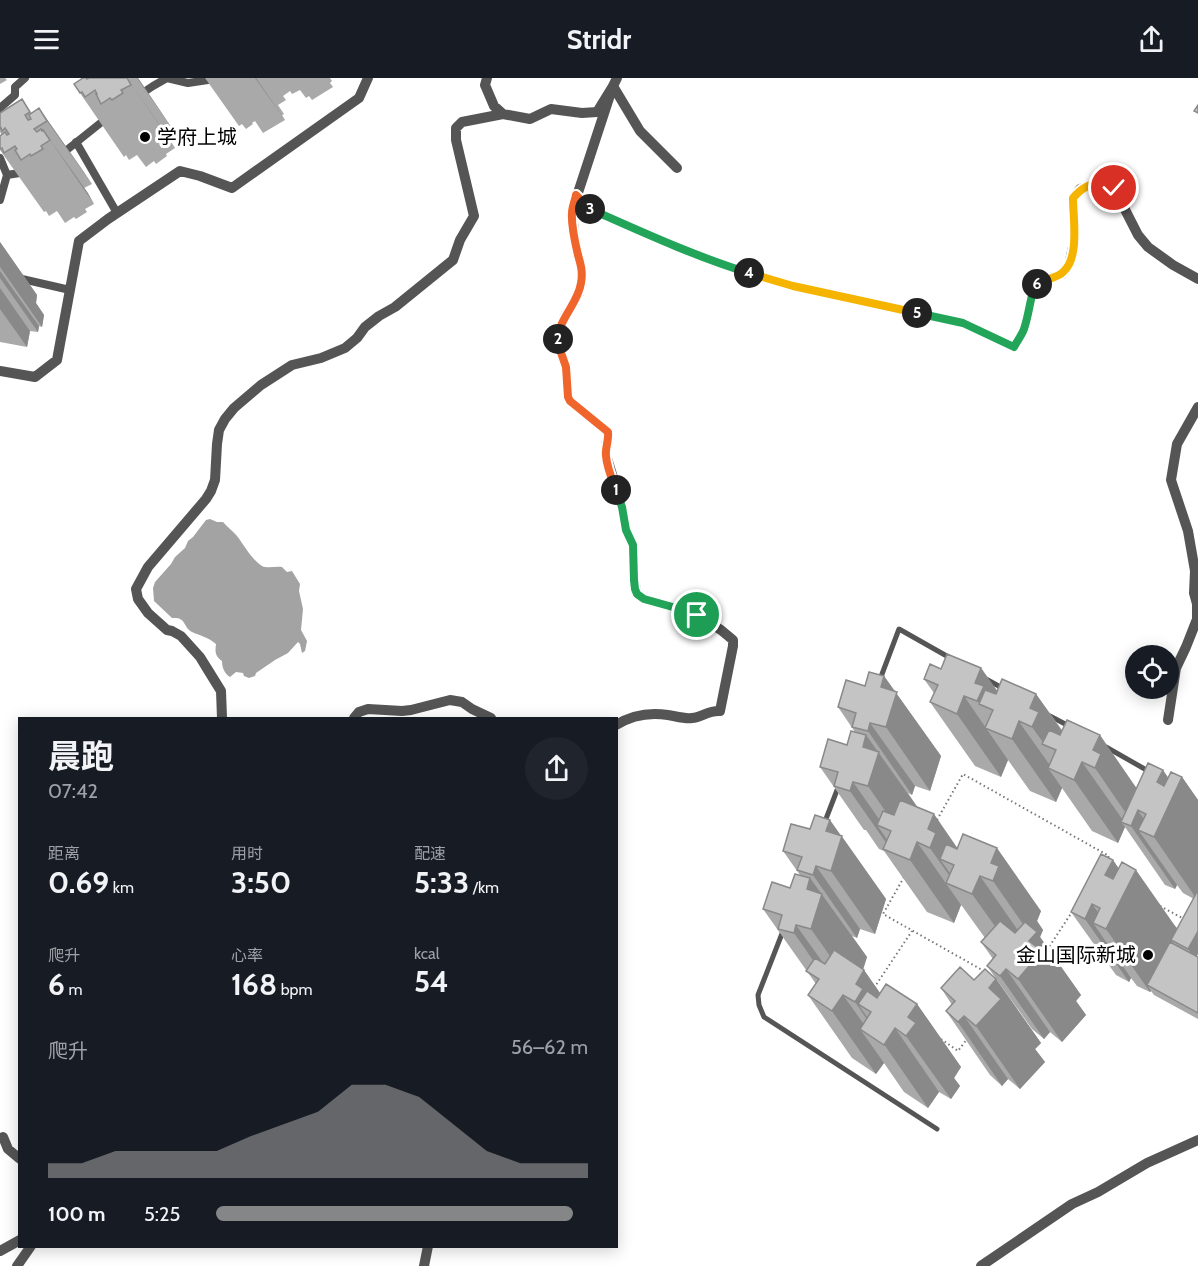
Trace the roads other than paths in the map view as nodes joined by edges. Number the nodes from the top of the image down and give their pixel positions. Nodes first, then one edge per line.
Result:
1 (25, 78) edge
2 (221, 78) edge
3 (368, 78) edge
4 (487, 78) edge
5 (159, 80) edge
6 (615, 82) edge
7 (134, 99) dead end
8 (0, 108) edge
9 (115, 112) edge
10 (503, 114) junction
11 (76, 142) junction
12 (0, 158) edge
13 (48, 160) edge
14 (38, 166) edge
15 (677, 168) dead end
16 (7, 175) junction
17 (576, 195) junction
18 (0, 200) edge
19 (117, 213) junction
20 (0, 274) edge
21 (1198, 279) edge
22 (70, 290) junction
23 (0, 371) edge
24 (1198, 407) edge
25 (961, 664) edge
26 (982, 676) dead end
27 (878, 685) edge
28 (1012, 694) edge
29 (1043, 712) dead end
30 (222, 717) edge
31 (355, 717) edge
32 (490, 717) edge
33 (1168, 720) dead end
34 (618, 724) edge
35 (1074, 729) edge
36 (1095, 741) edge
37 (844, 774) edge
38 (1157, 777) edge
39 (822, 829) edge
40 (784, 929) edge
41 (937, 1129) dead end
42 (3, 1137) dead end
43 (1198, 1140) edge
44 (18, 1157) edge
45 (18, 1241) edge
46 (30, 1248) edge
47 (428, 1248) edge
48 (0, 1251) edge
49 (17, 1266) edge
50 (424, 1266) edge
51 (981, 1266) edge

1 - 8 street
2 - 5 street
3 - 19 street
4 - 10 street
5 - 7 street
6 - 10 street
6 - 15 street
6 - 17 street
9 - 11 street
10 - 30 street
11 - 13 street
11 - 19 street
12 - 16 street
14 - 16 street
16 - 18 street
17 - 21 street
17 - 34 street
19 - 22 street
20 - 22 street
22 - 23 street
24 - 33 street
25 - 27 lane
26 - 28 lane
29 - 35 lane
31 - 32 street
36 - 38 lane
37 - 39 lane
40 - 41 lane
42 - 44 street
43 - 51 street
45 - 48 street
46 - 49 street
47 - 50 street

